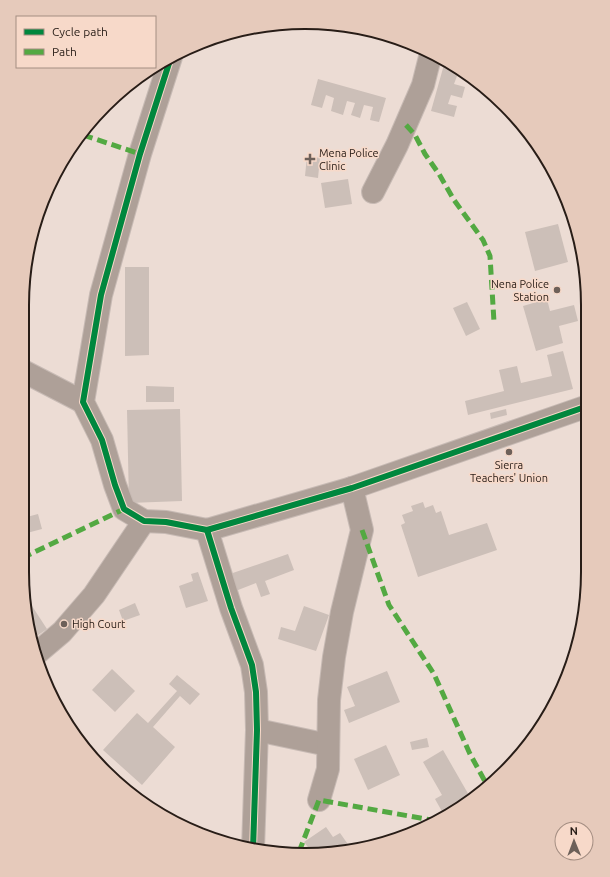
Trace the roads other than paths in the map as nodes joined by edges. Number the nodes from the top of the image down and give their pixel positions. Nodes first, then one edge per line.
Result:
1 (430, 58) edge
2 (168, 65) edge
3 (373, 192) dead end
4 (29, 374) edge
5 (83, 402) junction
6 (581, 408) edge
7 (352, 488) junction
8 (144, 520) junction
9 (207, 530) junction
10 (40, 650) edge
11 (257, 730) junction
12 (328, 744) junction
13 (319, 800) dead end
14 (253, 843) edge

1 - 3 street
2 - 5 street
4 - 5 street
5 - 8 street
6 - 7 street
7 - 9 street
7 - 12 street
8 - 9 street
8 - 10 street
9 - 11 street
11 - 12 street
11 - 14 street
12 - 13 street

